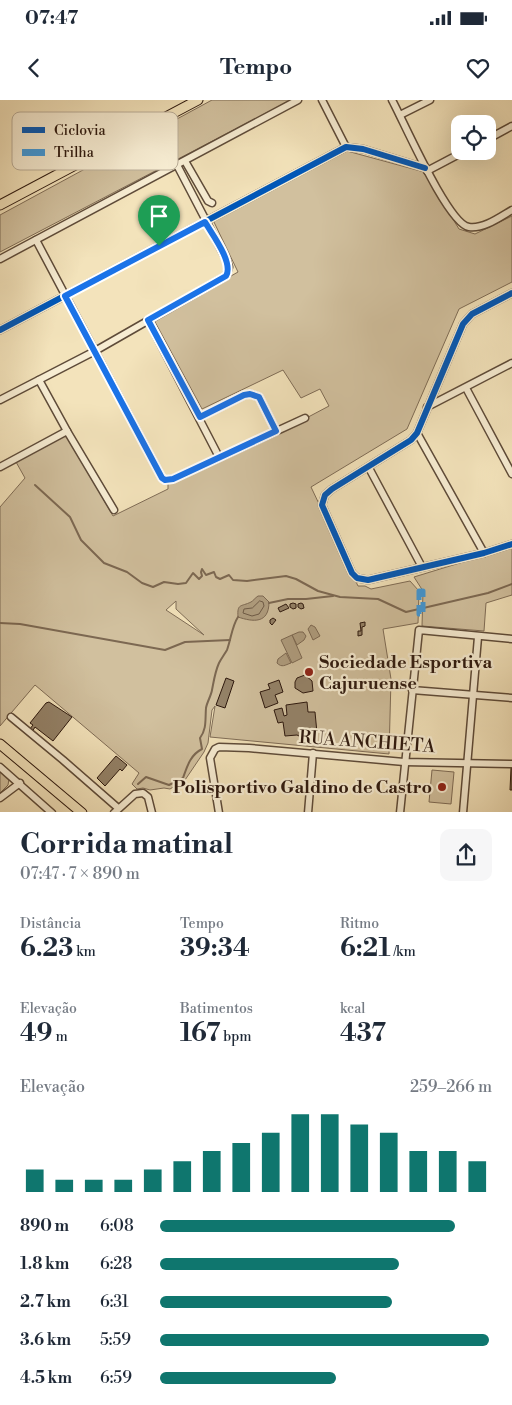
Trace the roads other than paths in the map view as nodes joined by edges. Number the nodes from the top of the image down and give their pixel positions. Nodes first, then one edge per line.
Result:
1 (198, 100) edge
2 (298, 100) edge
3 (322, 100) edge
4 (392, 100) edge
5 (430, 100) edge
6 (175, 112) edge
7 (400, 115) junction
8 (512, 126) edge
9 (496, 135) edge
10 (346, 147) junction
11 (451, 158) edge
12 (185, 161) junction
13 (178, 164) edge
14 (178, 167) edge
15 (66, 170) edge
16 (168, 170) edge
17 (426, 170) junction
18 (212, 204) dead end
19 (0, 205) edge
20 (512, 210) edge
21 (205, 222) junction
22 (36, 240) junction
23 (0, 259) edge
24 (512, 294) edge
25 (65, 296) junction
26 (148, 320) junction
27 (0, 330) edge
28 (94, 351) junction
29 (512, 363) edge
30 (39, 380) junction
31 (466, 388) junction
32 (0, 400) edge
33 (427, 407) junction
34 (200, 417) junction
35 (304, 418) dead end
36 (67, 431) junction
37 (276, 431) junction
38 (417, 433) junction
39 (219, 457) junction
40 (0, 468) edge
41 (369, 468) junction
42 (512, 474) edge
43 (114, 510) dead end
44 (512, 544) edge
45 (484, 553) junction
46 (422, 568) junction
47 (478, 636) junction
48 (512, 639) edge
49 (412, 690) junction
50 (474, 694) junction
51 (512, 698) edge
52 (11, 717) dead end
53 (0, 744) edge
54 (313, 754) junction
55 (404, 762) junction
56 (468, 763) junction
57 (512, 764) edge
58 (0, 767) edge
59 (20, 783) junction
60 (0, 798) edge
61 (116, 810) edge
62 (52, 812) edge
63 (82, 812) edge
64 (152, 812) edge
65 (218, 812) edge
66 (308, 812) edge
67 (400, 812) edge
68 (463, 812) edge

1 - 6 main road
2 - 12 street
3 - 10 street
4 - 7 street
5 - 7 street
7 - 17 street
8 - 9 street
10 - 17 street
10 - 21 street
11 - 17 street
12 - 13 street
12 - 18 street
14 - 21 street
15 - 19 main road
16 - 22 street
17 - 20 street
21 - 25 street
21 - 26 street
22 - 23 street
22 - 25 street
24 - 33 street
25 - 27 street
25 - 28 street
26 - 28 street
26 - 34 street
28 - 30 street
28 - 39 street
29 - 31 street
30 - 32 street
30 - 36 street
31 - 33 street
31 - 42 street
33 - 38 street
34 - 37 street
34 - 39 street
35 - 37 street
36 - 40 street
36 - 43 street
37 - 39 street
38 - 41 street
38 - 45 street
41 - 46 street
41 - 46 street
44 - 45 street
45 - 46 street
47 - 48 street
47 - 49 street
47 - 50 street
49 - 50 street
49 - 55 street
50 - 51 street
50 - 56 street
52 - 61 street
53 - 63 main road
54 - 55 street, RUA ANCHIETA
54 - 65 street, RUA ANCHIETA
54 - 66 street
55 - 56 street, RUA ANCHIETA
55 - 67 street
56 - 57 street, RUA ANCHIETA
56 - 68 street
58 - 59 street
59 - 60 street
59 - 62 street
61 - 64 street

